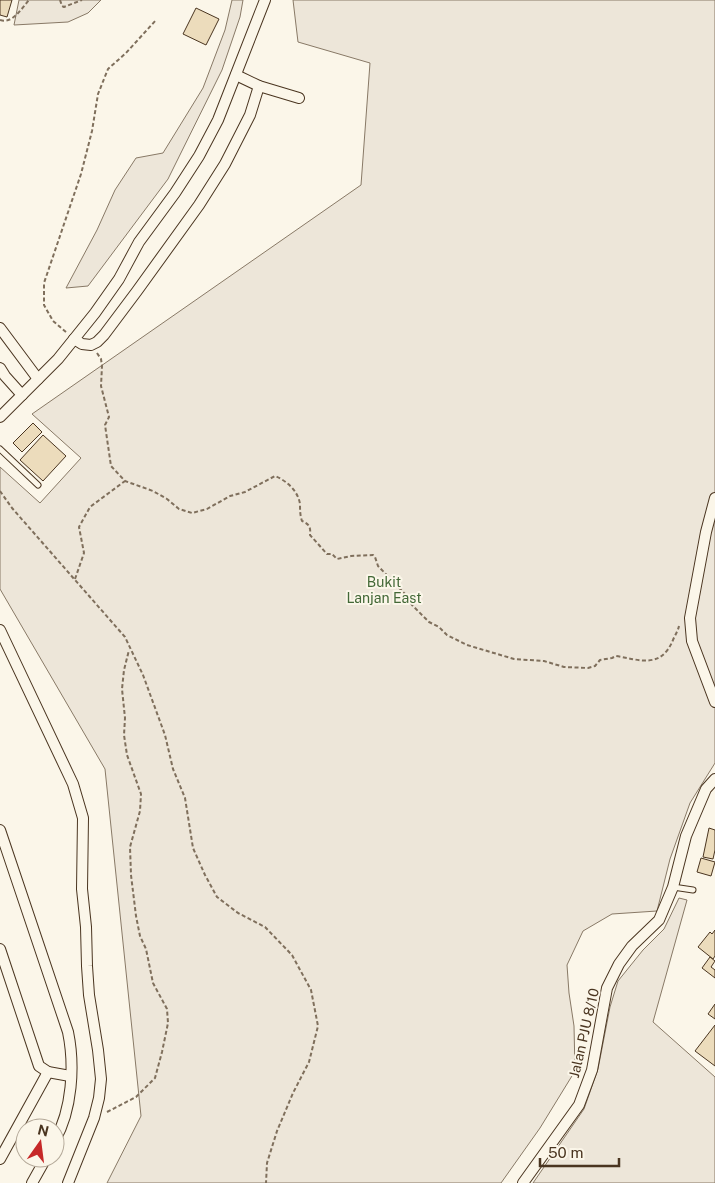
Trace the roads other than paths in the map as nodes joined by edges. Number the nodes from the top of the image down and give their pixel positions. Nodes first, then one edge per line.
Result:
1 (264, 0) edge
2 (236, 75) junction
3 (259, 86) junction
4 (299, 98) dead end
5 (0, 328) edge
6 (74, 340) junction
7 (0, 368) edge
8 (38, 379) junction
9 (22, 395) junction
10 (0, 417) edge
11 (0, 449) edge
12 (38, 485) dead end
13 (715, 498) edge
14 (0, 630) edge
15 (715, 702) edge
16 (715, 779) edge
17 (1, 836) edge
18 (673, 887) junction
19 (693, 890) dead end
20 (0, 949) edge
21 (48, 1072) junction
22 (70, 1076) junction
23 (65, 1118) edge
24 (0, 1159) edge
25 (40, 1168) edge
26 (32, 1183) edge
27 (68, 1183) edge
28 (523, 1183) edge

1 - 2 street
2 - 3 street
2 - 6 street
3 - 4 street
3 - 6 street
5 - 8 street
6 - 8 street
7 - 9 street
8 - 9 street
9 - 10 street
11 - 12 lane
13 - 15 street
14 - 27 street
16 - 18 street, Jalan PJU 8/10
17 - 22 street
18 - 19 lane
18 - 28 street, Jalan PJU 8/10
20 - 21 street
21 - 22 street
21 - 24 street
22 - 23 street
25 - 26 street

